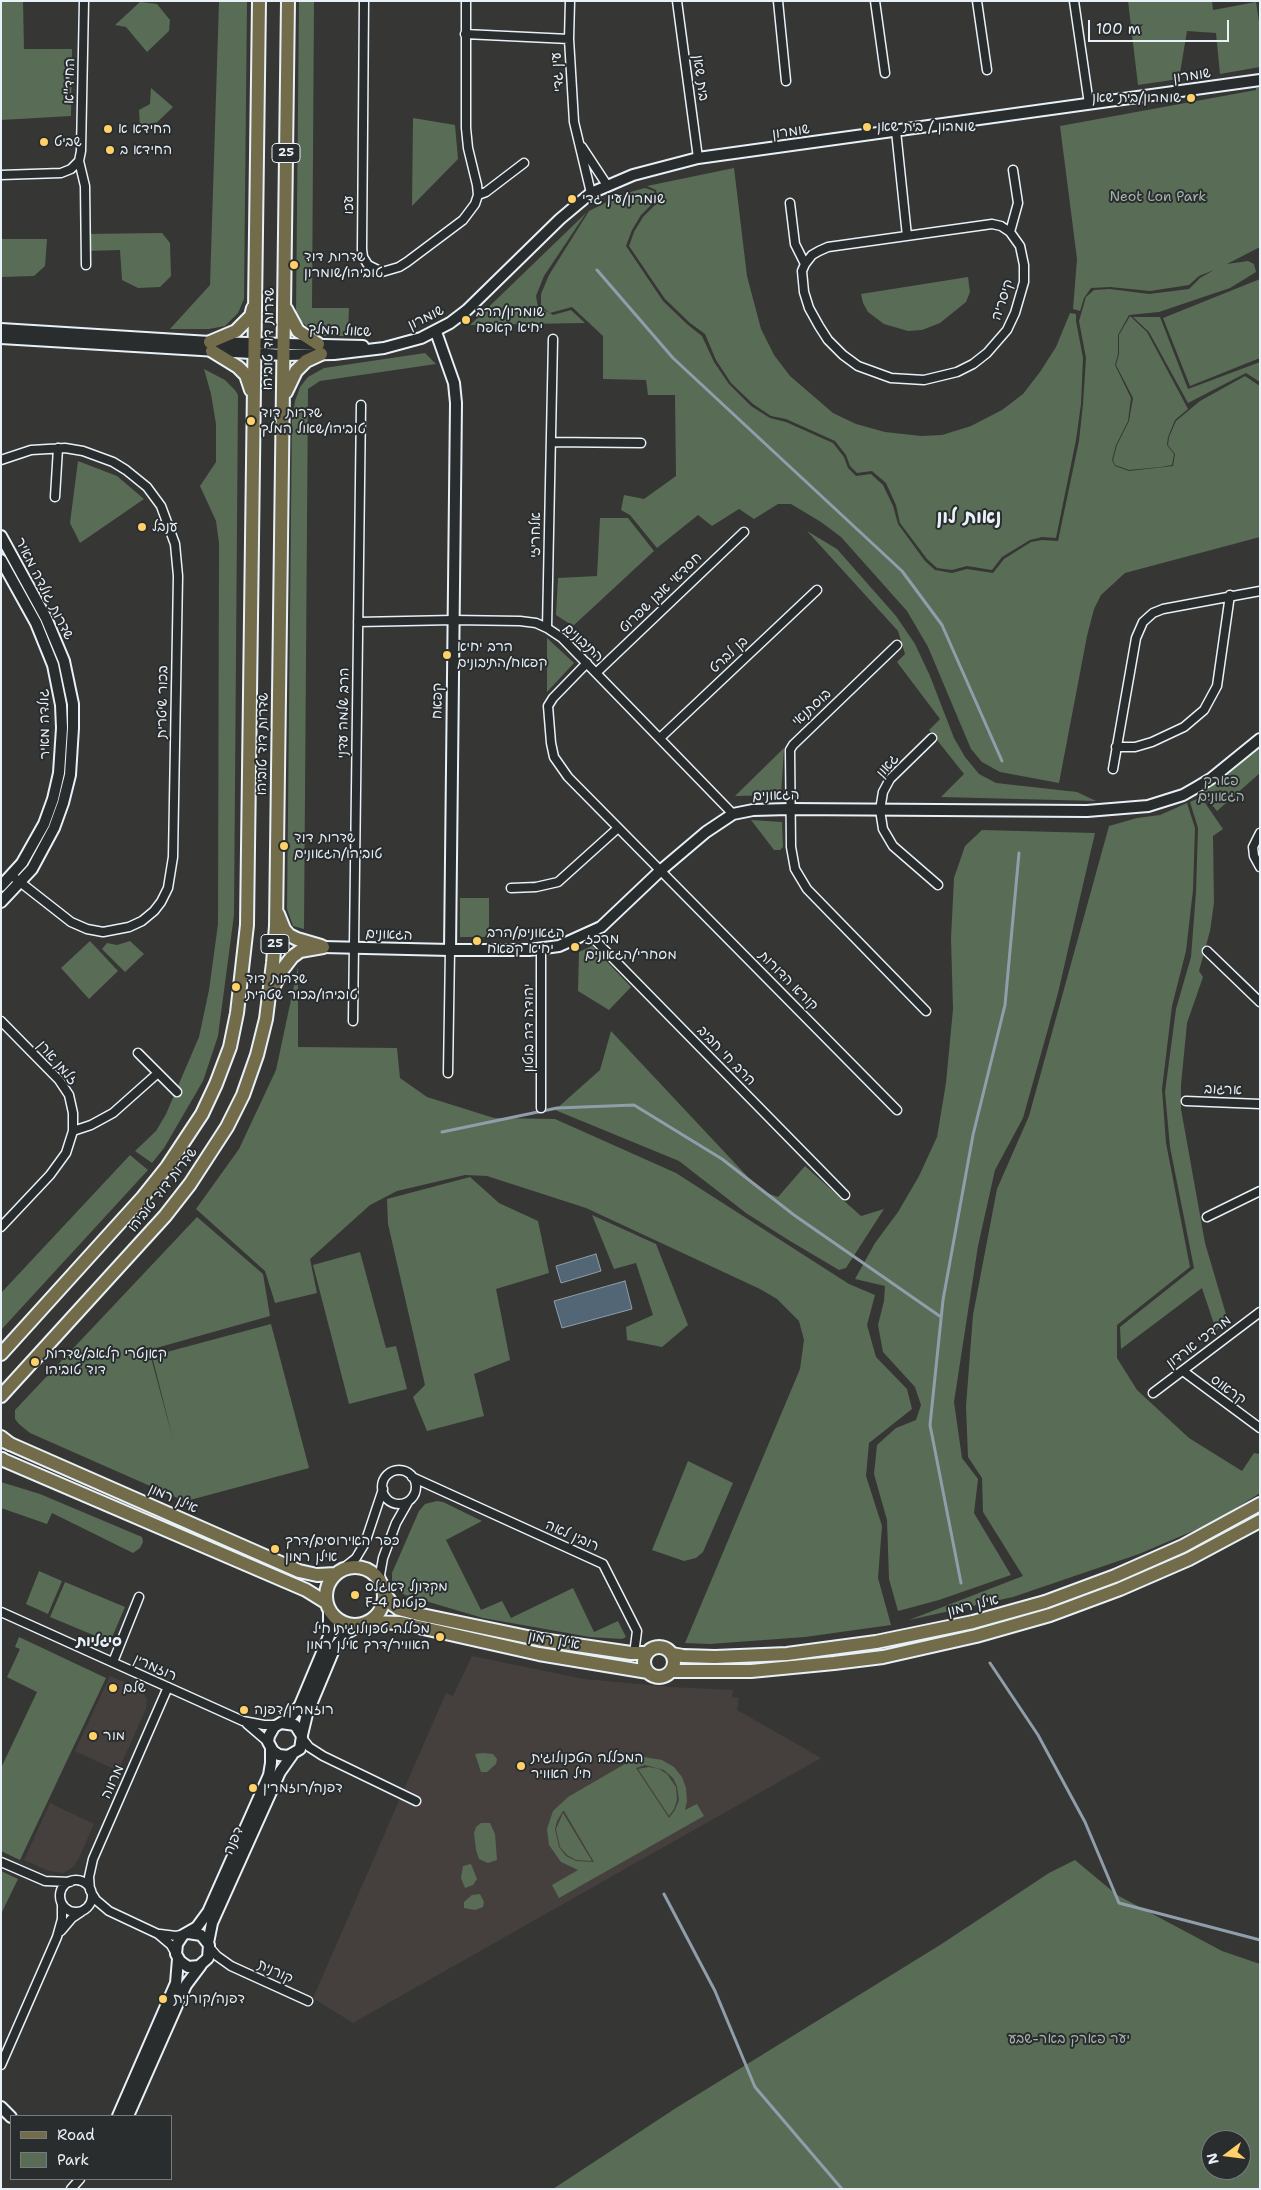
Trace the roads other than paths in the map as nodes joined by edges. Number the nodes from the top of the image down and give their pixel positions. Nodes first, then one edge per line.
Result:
1 (84, 1) edge
2 (260, 1) edge
3 (288, 1) edge
4 (364, 1) edge
5 (466, 1) edge
6 (570, 1) edge
7 (677, 1) edge
8 (778, 1) edge
9 (875, 1) edge
10 (976, 1) edge
11 (1074, 1) edge
12 (465, 34) junction
13 (568, 39) junction
14 (987, 70) dead end
15 (885, 73) dead end
16 (1260, 80) edge
17 (786, 81) dead end
18 (1089, 104) junction
19 (896, 131) junction
20 (578, 141) junction
21 (698, 158) junction
22 (79, 161) junction
23 (524, 163) dead end
24 (1013, 170) dead end
25 (1, 174) edge
26 (607, 185) junction
27 (591, 193) junction
28 (478, 194) junction
29 (790, 203) dead end
30 (1010, 232) junction
31 (907, 236) junction
32 (805, 264) junction
33 (86, 265) dead end
34 (256, 301) junction
35 (284, 306) junction
36 (1, 329) edge
37 (436, 332) junction
38 (1, 338) edge
39 (553, 339) dead end
40 (211, 346) junction
41 (255, 348) junction
42 (384, 348) joint
43 (284, 349) junction
44 (319, 349) junction
45 (283, 401) junction
46 (361, 405) dead end
47 (254, 410) junction
48 (551, 442) junction
49 (641, 443) dead end
50 (58, 448) junction
51 (1, 460) edge
52 (56, 496) dead end
53 (744, 532) dead end
54 (1, 536) edge
55 (1, 560) edge
56 (816, 590) dead end
57 (1260, 591) edge
58 (1230, 596) junction
59 (453, 620) junction
60 (358, 622) junction
61 (547, 628) junction
62 (896, 645) dead end
63 (587, 663) junction
64 (596, 673) junction
65 (660, 738) junction
66 (932, 738) dead end
67 (1259, 740) edge
68 (1116, 747) junction
69 (1112, 769) dead end
70 (789, 809) junction
71 (880, 810) junction
72 (733, 814) junction
73 (618, 828) junction
74 (1260, 833) edge
75 (1260, 867) edge
76 (660, 871) junction
77 (11, 875) junction
78 (19, 883) junction
79 (938, 885) dead end
80 (1, 886) edge
81 (511, 888) dead end
82 (1, 902) edge
83 (276, 906) junction
84 (589, 934) junction
85 (323, 947) junction
86 (354, 948) junction
87 (541, 949) junction
88 (450, 950) junction
89 (1207, 951) dead end
90 (270, 995) junction
91 (1260, 1002) edge
92 (926, 1011) dead end
93 (1, 1021) edge
94 (353, 1021) dead end
95 (138, 1052) dead end
96 (158, 1073) junction
97 (448, 1073) dead end
98 (177, 1092) dead end
99 (1186, 1101) dead end
100 (1260, 1104) edge
101 (541, 1108) dead end
102 (897, 1110) dead end
103 (73, 1131) junction
104 (1260, 1190) edge
105 (845, 1195) dead end
106 (1207, 1217) dead end
107 (1, 1227) edge
108 (1260, 1312) edge
109 (1, 1354) edge
110 (1182, 1371) junction
111 (1153, 1393) dead end
112 (1, 1396) edge
113 (1260, 1428) edge
114 (4, 1440) edge
115 (1, 1459) edge
116 (412, 1477) junction
117 (383, 1489) junction
118 (441, 1491) junction
119 (411, 1499) junction
120 (1260, 1504) edge
121 (1260, 1521) edge
122 (338, 1572) junction
123 (383, 1588) junction
124 (140, 1597) dead end
125 (328, 1606) junction
126 (1, 1612) edge
127 (365, 1623) junction
128 (641, 1654) junction
129 (672, 1654) junction
130 (113, 1662) junction
131 (672, 1671) junction
132 (648, 1672) junction
133 (168, 1687) junction
134 (243, 1721) junction
135 (278, 1724) junction
136 (302, 1736) junction
137 (270, 1746) junction
138 (294, 1754) junction
139 (322, 1756) junction
140 (416, 1801) dead end
141 (93, 1859) junction
142 (1, 1862) edge
143 (45, 1881) junction
144 (72, 1881) junction
145 (91, 1891) junction
146 (61, 1902) junction
147 (83, 1910) junction
148 (109, 1911) junction
149 (158, 1934) junction
150 (187, 1934) junction
151 (57, 1937) junction
152 (209, 1945) junction
153 (177, 1957) junction
154 (202, 1964) junction
155 (231, 1966) junction
156 (308, 2001) dead end
157 (1, 2065) edge
158 (1, 2107) edge
159 (118, 2115) edge
160 (128, 2115) edge
161 (10, 2117) edge

1 - 22 street, החיד"א
2 - 34 main road, שדרות דוד טוביהו / 25
3 - 35 main road, שדרות דוד טוביהו / 25
4 - 28 street, עכו
5 - 12 street
6 - 13 street, עין גדי
7 - 21 street, בית שאן
8 - 17 street
9 - 15 street
10 - 14 street
11 - 18 street
12 - 13 street
12 - 28 street
13 - 20 street, עין גדי
16 - 18 street, שומרון
18 - 19 street, שומרון
19 - 21 street, שומרון
19 - 31 street
20 - 26 street, עין גדי
20 - 27 street, עין גדי
21 - 26 street, שומרון
22 - 25 street
22 - 33 street, החיד"א
23 - 28 street
24 - 30 street
26 - 27 street, שומרון
27 - 37 street, שומרון
29 - 32 street, קיסריה
30 - 31 street
30 - 32 street, קיסריה
31 - 32 street
34 - 40 main road
34 - 41 main road, שדרות דוד טוביהו / 25
35 - 43 main road, שדרות דוד טוביהו / 25
35 - 44 main road
36 - 40 street, שאול המלך
37 - 42 street, שומרון
37 - 59 street, קפאח
38 - 40 street, שאול המלך
39 - 48 street, אלחריזי
40 - 41 street, שאול המלך
40 - 47 main road
41 - 43 street, שאול המלך
41 - 47 main road, שדרות דוד טוביהו / 25
42 - 44 street, שאול המלך
43 - 44 street, שאול המלך
43 - 45 main road, שדרות דוד טוביהו / 25
44 - 45 main road
45 - 83 main road, שדרות דוד טוביהו / 25
46 - 60 street, הרב שלמה עדני
47 - 109 main road, שדרות דוד טוביהו / 25
48 - 49 street
48 - 61 street, אלחריזי
50 - 51 street, בכור שיטרית
50 - 52 street
50 - 78 street, בכור שיטרית
53 - 64 street, חסדאי אבן שפרוט
54 - 78 street, שדרות גולדה מאיר
55 - 77 street, גולדה מאיר
56 - 65 street, בן לברט
57 - 58 street
58 - 68 street
58 - 68 street
59 - 60 street, התיבונים
59 - 61 street, התיבונים
59 - 88 street, קפאח
60 - 86 street, הרב שלמה עדני
61 - 63 street, התיבונים
62 - 70 street, בוסתנאי
63 - 64 street, התיבונים
63 - 73 street, קורא הדורות
64 - 65 street, התיבונים
65 - 72 street, התיבונים
66 - 71 street, גאון
67 - 71 street, הגאונים
68 - 69 street
70 - 71 street, הגאונים
70 - 72 street, הגאונים
70 - 92 street
71 - 79 street, גאון
72 - 76 street, הגאונים
73 - 76 street, קורא הדורות
73 - 81 street
74 - 75 street
76 - 84 street, הגאונים
76 - 102 street, קורא הדורות
77 - 78 street, בכור שיטרית
77 - 80 street, גולדה מאיר
78 - 82 street, שדרות גולדה מאיר
83 - 85 main road
83 - 90 main road, שדרות דוד טוביהו / 25
84 - 87 street, הגאונים
84 - 105 street, הרב חי חביב
85 - 86 street, הגאונים
85 - 90 main road
86 - 88 street, הגאונים
86 - 94 street, הרב שלמה עדני
87 - 88 street, הגאונים
87 - 101 street, יהודה דה בוטון
88 - 97 street, קפאח
89 - 91 street
90 - 112 main road, שדרות דוד טוביהו / 25
93 - 103 street, זלמן ארן
95 - 96 street
96 - 98 street
96 - 103 street
99 - 100 street, ארגוב
103 - 107 street, זלמן ארן
104 - 106 street
108 - 110 street, מרדכי ארדון
110 - 111 street, מרדכי ארדון
110 - 113 street, קראוס
114 - 122 main road, אילן רמון
115 - 125 main road
116 - 117 street
116 - 118 street, רובין לאה
116 - 119 street
117 - 119 street
117 - 122 street
118 - 119 street
118 - 128 street, רובין לאה
119 - 123 street
120 - 129 main road, אילן רמון
121 - 131 main road
122 - 123 main road
122 - 125 main road
123 - 127 main road
123 - 128 main road, אילן רמון
124 - 130 street
125 - 127 main road
125 - 135 street
126 - 130 street, רוזמרין
127 - 132 main road, אילן רמון
127 - 136 street
128 - 129 main road
128 - 132 main road
129 - 131 main road
130 - 133 street, רוזמרין
131 - 132 main road
133 - 134 street, רוזמרין
133 - 141 street, מרווה
134 - 135 street, רוזמרין
134 - 137 street, רוזמרין
135 - 136 street
135 - 137 street
136 - 138 street
136 - 139 street
137 - 138 street
137 - 150 street, דפנה
138 - 139 street
138 - 152 street, דפנה
139 - 140 street
141 - 144 street, מרווה
141 - 145 street, מרווה
142 - 143 street
143 - 144 street
143 - 146 street
144 - 145 street
144 - 146 street
145 - 147 street
145 - 148 street
146 - 147 street
146 - 151 street
147 - 148 street
147 - 151 street
148 - 149 street
149 - 150 street
149 - 153 street
150 - 152 street
150 - 153 street
151 - 157 street
152 - 154 street
152 - 155 street, קורנית
153 - 154 street
153 - 159 street
154 - 155 street, קורנית
154 - 160 street
155 - 156 street, קורנית
158 - 161 street

